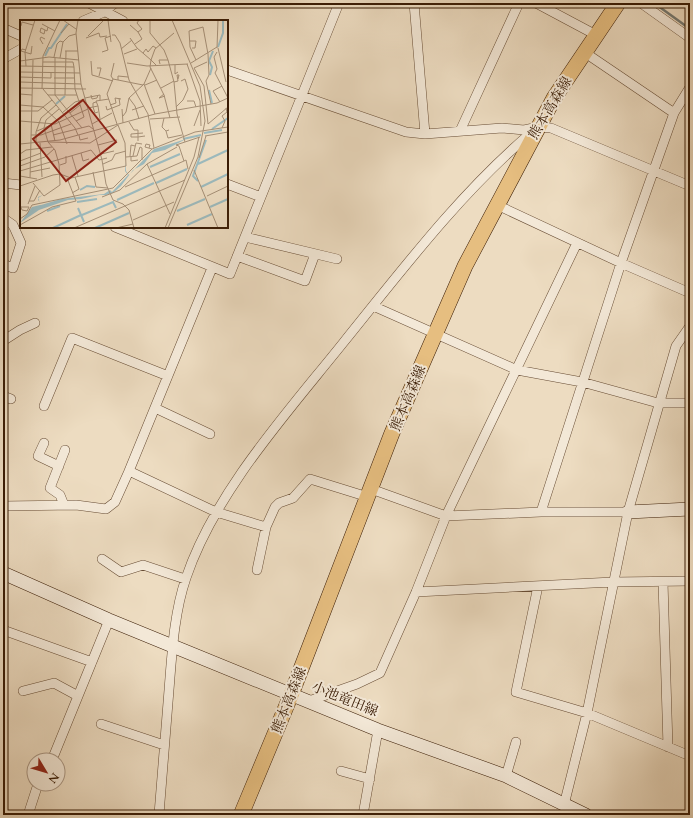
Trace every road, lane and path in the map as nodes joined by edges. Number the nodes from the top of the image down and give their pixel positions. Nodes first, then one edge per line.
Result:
1 (89, 3) edge
2 (115, 3) edge
3 (339, 3) edge
4 (414, 3) edge
5 (519, 3) edge
6 (536, 3) edge
7 (618, 3) edge
8 (641, 3) edge
9 (104, 12) junction
10 (85, 20) edge
11 (121, 20) edge
12 (3, 28) edge
13 (596, 35) junction
14 (20, 36) edge
15 (690, 38) edge
16 (20, 50) edge
17 (584, 52) junction
18 (3, 59) edge
19 (228, 70) edge
20 (690, 87) edge
21 (302, 96) junction
22 (674, 113) junction
23 (538, 127) junction
24 (460, 131) junction
25 (425, 134) junction
26 (654, 171) junction
27 (3, 183) edge
28 (228, 184) edge
29 (20, 185) edge
30 (690, 186) edge
31 (261, 197) junction
32 (497, 205) junction
33 (3, 218) edge
34 (117, 228) edge
35 (245, 237) junction
36 (577, 243) junction
37 (315, 254) junction
38 (237, 256) junction
39 (337, 259) dead end
40 (621, 263) junction
41 (3, 264) edge
42 (212, 268) junction
43 (690, 293) edge
44 (373, 306) junction
45 (35, 323) dead end
46 (690, 326) edge
47 (436, 334) junction
48 (3, 338) edge
49 (517, 370) junction
50 (168, 376) junction
51 (582, 382) junction
52 (658, 403) junction
53 (690, 403) edge
54 (44, 406) dead end
55 (155, 408) junction
56 (210, 434) dead end
57 (44, 443) dead end
58 (65, 450) dead end
59 (59, 466) junction
60 (129, 471) junction
61 (370, 493) junction
62 (64, 505) junction
63 (3, 506) edge
64 (690, 509) edge
65 (216, 512) junction
66 (541, 512) junction
67 (628, 512) junction
68 (446, 516) junction
69 (266, 527) junction
70 (102, 559) dead end
71 (257, 570) dead end
72 (3, 573) edge
73 (185, 579) junction
74 (690, 581) edge
75 (613, 582) junction
76 (663, 582) junction
77 (538, 586) junction
78 (416, 592) junction
79 (109, 620) junction
80 (3, 630) edge
81 (172, 646) junction
82 (92, 662) junction
83 (23, 691) dead end
84 (292, 695) junction
85 (78, 696) junction
86 (309, 701) junction
87 (587, 713) junction
88 (101, 724) dead end
89 (378, 730) junction
90 (516, 742) dead end
91 (164, 745) junction
92 (668, 747) junction
93 (55, 752) edge
94 (690, 756) edge
95 (341, 771) dead end
96 (506, 776) junction
97 (370, 779) junction
98 (35, 792) edge
99 (567, 809) edge
100 (28, 815) edge
101 (159, 815) edge
102 (241, 815) edge
103 (363, 815) edge
104 (586, 815) edge

1 - 9 street
2 - 9 street
3 - 21 street
4 - 25 street
5 - 24 street
6 - 13 street
7 - 13 main road, 熊本高森線
8 - 15 street
9 - 10 street
9 - 11 street
12 - 14 street
13 - 17 main road, 熊本高森線
16 - 18 street
17 - 22 street
17 - 23 main road, 熊本高森線
19 - 21 street
20 - 22 street
21 - 25 street
21 - 31 street
22 - 26 street
23 - 24 street
23 - 26 street
23 - 32 main road, 熊本高森線
23 - 44 street
24 - 25 street
26 - 30 street
26 - 40 street
27 - 29 street
28 - 31 street
31 - 35 street
32 - 36 street
32 - 47 main road, 熊本高森線
33 - 41 street
34 - 42 street
35 - 37 street
35 - 38 street
36 - 40 street
36 - 49 street
37 - 38 street
37 - 39 street
38 - 42 street
40 - 43 street
40 - 51 street
42 - 50 street
44 - 47 street
44 - 65 street
45 - 48 street
46 - 52 street
47 - 49 street
47 - 61 main road, 熊本高森線
49 - 51 street
49 - 68 street
50 - 54 street
50 - 55 street
51 - 52 street
51 - 66 street
52 - 53 street
52 - 67 street
55 - 56 street
55 - 60 street
57 - 59 street
58 - 59 street
59 - 62 street
60 - 62 street
60 - 65 street
61 - 68 street
61 - 69 street
61 - 84 main road, 熊本高森線
62 - 63 street
64 - 67 main road
65 - 69 street
65 - 73 street
66 - 67 street
66 - 68 street
67 - 75 street
68 - 78 street
69 - 71 street
70 - 73 street
72 - 79 main road, 小池竜田線
73 - 81 street
74 - 76 street
75 - 76 street
75 - 77 street
75 - 87 street
76 - 92 street
77 - 78 street
77 - 87 street
78 - 86 street
79 - 81 main road, 小池竜田線
79 - 82 street
80 - 82 street
81 - 84 main road, 小池竜田線
81 - 91 street
82 - 85 street
83 - 85 street
84 - 86 main road, 小池竜田線
84 - 102 main road, 熊本高森線
85 - 93 street
86 - 89 main road, 小池竜田線
87 - 92 street
87 - 99 street
88 - 91 street
89 - 96 main road, 小池竜田線
89 - 97 street
90 - 96 street
91 - 101 street
92 - 94 street
95 - 97 street
96 - 99 main road, 小池竜田線
97 - 103 street
98 - 100 street
99 - 104 main road, 小池竜田線

